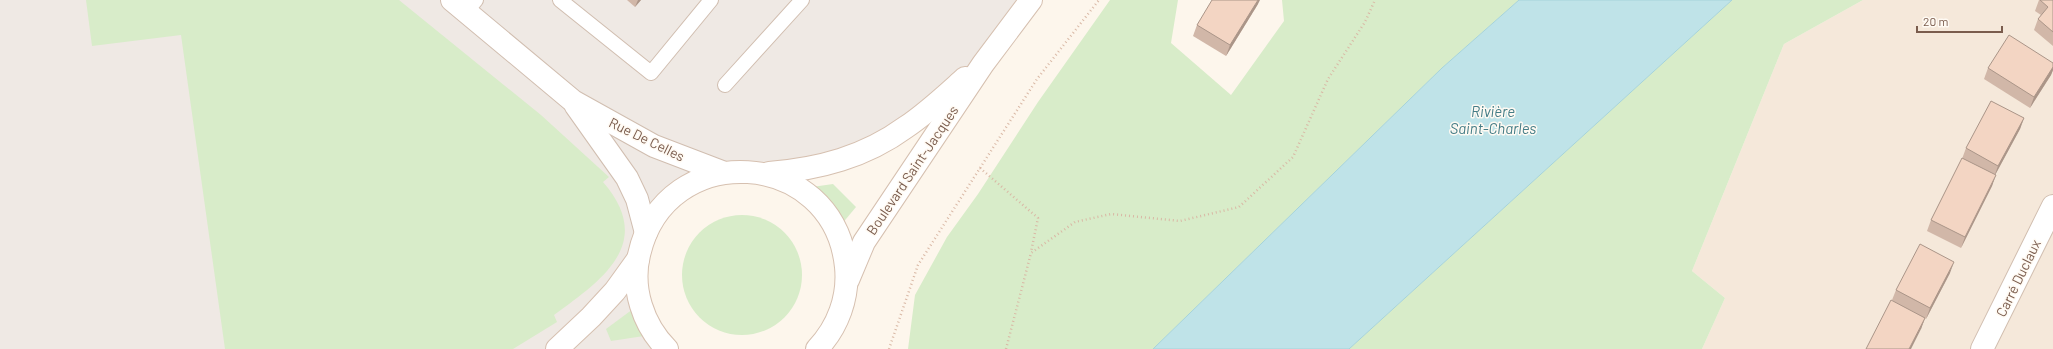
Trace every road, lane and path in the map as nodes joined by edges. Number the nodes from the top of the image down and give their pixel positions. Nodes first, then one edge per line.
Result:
1 (560, 0) edge
2 (711, 0) edge
3 (802, 0) edge
4 (1030, 0) edge
5 (1099, 0) edge
6 (1374, 0) edge
7 (464, 4) edge
8 (983, 64) junction
9 (725, 85) dead end
10 (573, 102) junction
11 (980, 168) junction
12 (722, 172) junction
13 (765, 173) junction
14 (2053, 206) edge
15 (646, 233) junction
16 (1031, 253) junction
17 (638, 259) junction
18 (847, 281) junction
19 (557, 349) edge
20 (667, 349) edge
21 (817, 349) edge
22 (889, 349) edge
23 (1006, 349) edge
24 (1982, 349) edge

1 - 2 lane
3 - 9 lane
4 - 8 main road, Boulevard Saint-Jacques
5 - 11 path
6 - 16 path
7 - 10 main road, Rue De Celles
8 - 13 main road, Boulevard Saint-Jacques
8 - 18 main road, Boulevard Saint-Jacques
10 - 12 main road, Rue De Celles
10 - 15 main road, Rue De Celles
11 - 16 path
11 - 22 path
12 - 13 main road
12 - 15 main road
13 - 18 main road
14 - 24 main road, Carré Duclaux
15 - 17 main road
16 - 23 path
17 - 19 main road
17 - 20 main road
18 - 21 main road

